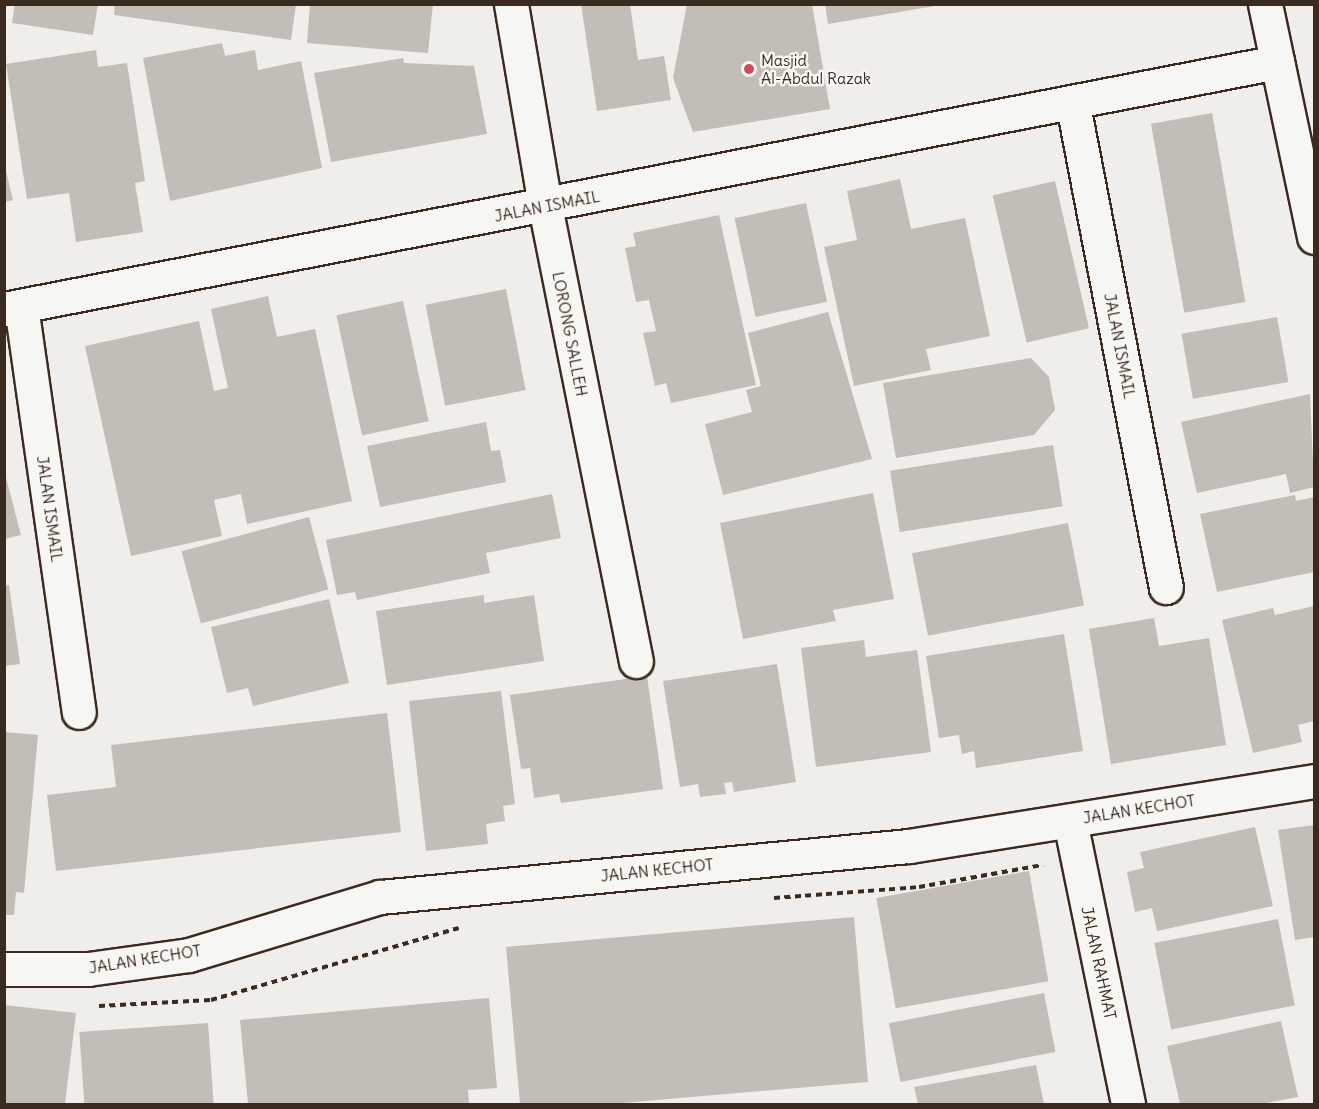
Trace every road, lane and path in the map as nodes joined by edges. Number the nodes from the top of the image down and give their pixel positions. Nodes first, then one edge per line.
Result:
1 (511, 4) edge
2 (1265, 4) edge
3 (1277, 62) junction
4 (1073, 105) junction
5 (545, 206) junction
6 (1314, 237) edge
7 (13, 308) edge
8 (1166, 587) dead end
9 (636, 661) dead end
10 (80, 712) dead end
11 (1314, 781) edge
12 (1070, 821) junction
13 (1077, 858) junction
14 (762, 899) dead end
15 (465, 926) dead end
16 (4, 969) edge
17 (93, 1006) dead end
18 (1128, 1104) edge

1 - 5 street, LORONG SALLEH
2 - 3 street
3 - 4 street, JALAN ISMAIL
3 - 6 street
4 - 5 street, JALAN ISMAIL
4 - 8 street, JALAN ISMAIL
5 - 7 street, JALAN ISMAIL
5 - 9 street, LORONG SALLEH
7 - 10 street, JALAN ISMAIL
11 - 12 street, JALAN KECHOT
12 - 13 street, JALAN RAHMAT
12 - 16 street, JALAN KECHOT
13 - 14 path
13 - 18 street, JALAN RAHMAT
15 - 17 path

